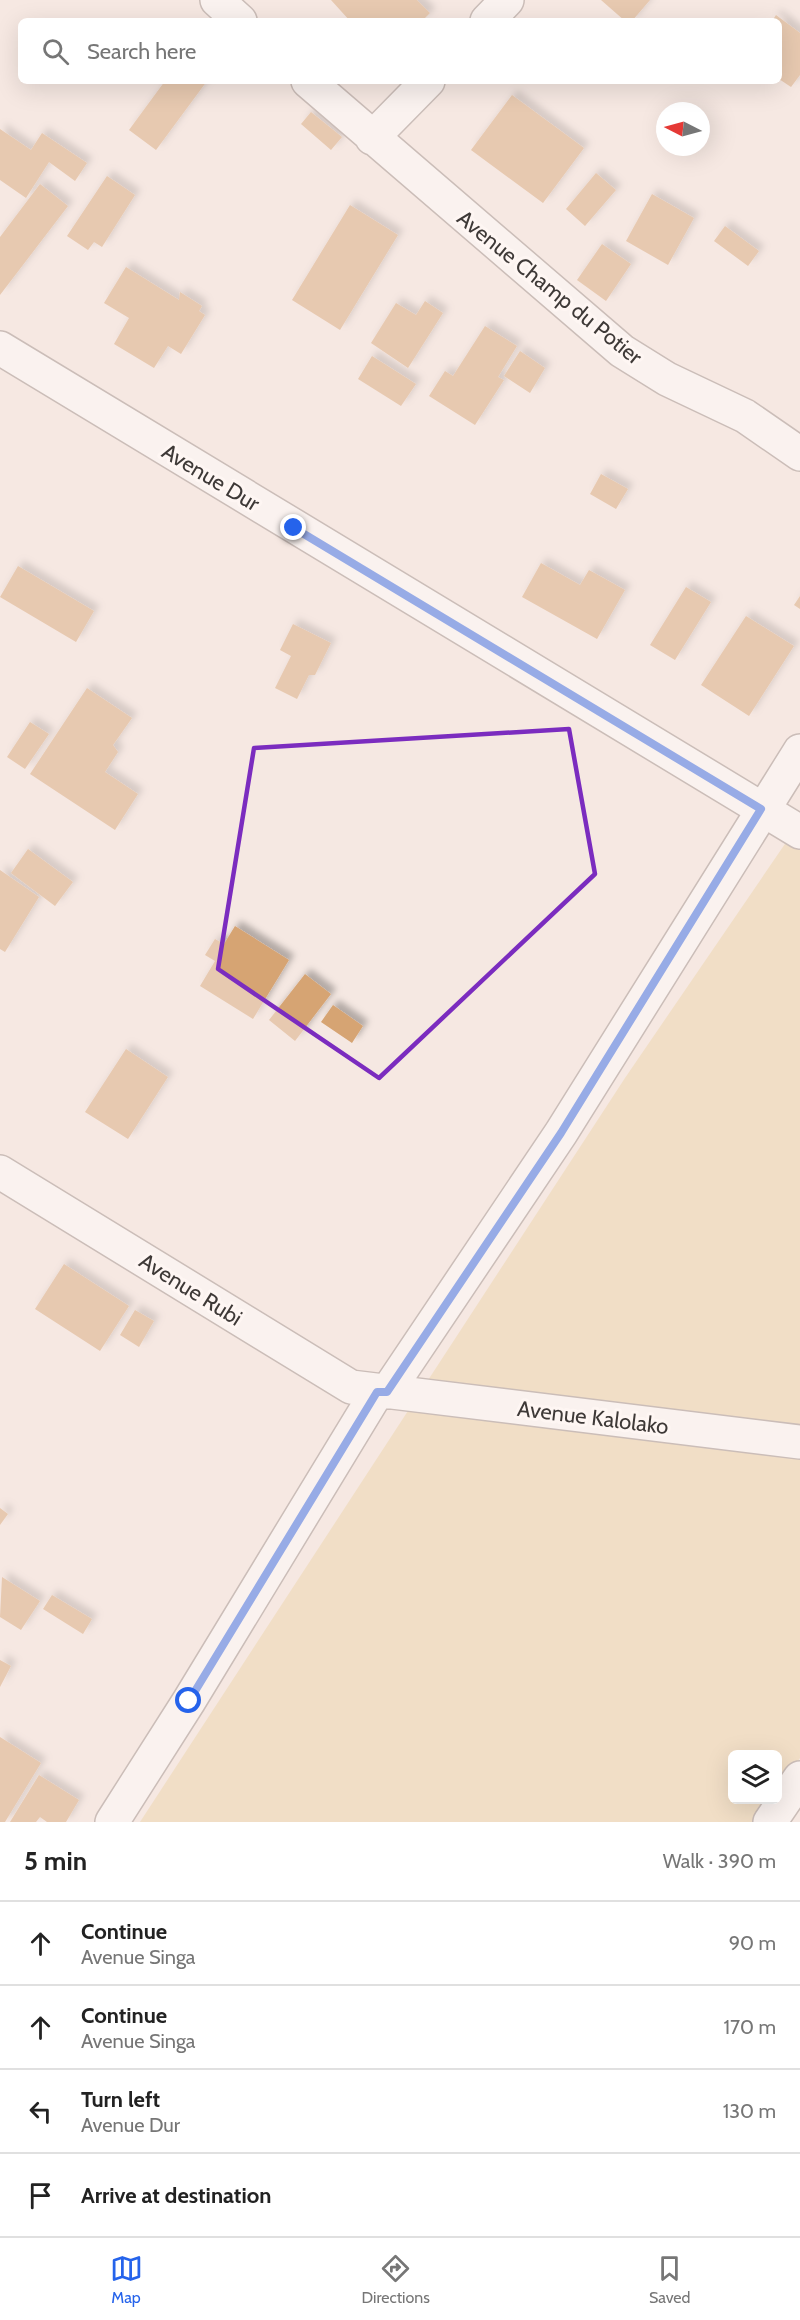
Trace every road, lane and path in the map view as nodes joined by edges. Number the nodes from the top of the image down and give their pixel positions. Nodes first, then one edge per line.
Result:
1 (217, 0) edge
2 (507, 0) edge
3 (237, 18) edge
4 (490, 18) edge
5 (311, 84) edge
6 (425, 84) edge
7 (372, 138) junction
8 (0, 348) edge
9 (800, 454) edge
10 (800, 750) edge
11 (761, 809) junction
12 (800, 832) edge
13 (0, 1172) edge
14 (382, 1392) junction
15 (800, 1442) edge
16 (800, 1778) edge
17 (112, 1822) edge
18 (770, 1822) edge

1 - 3 street
2 - 4 street
5 - 7 street, Avenue Champ du Potier
6 - 7 street
7 - 9 street, Avenue Champ du Potier
8 - 11 street, Avenue Dur
10 - 11 street
11 - 12 street, Avenue Dur
11 - 14 street
13 - 14 street, Avenue Rubi
14 - 15 street, Avenue Kalolako
14 - 17 street
16 - 18 street

